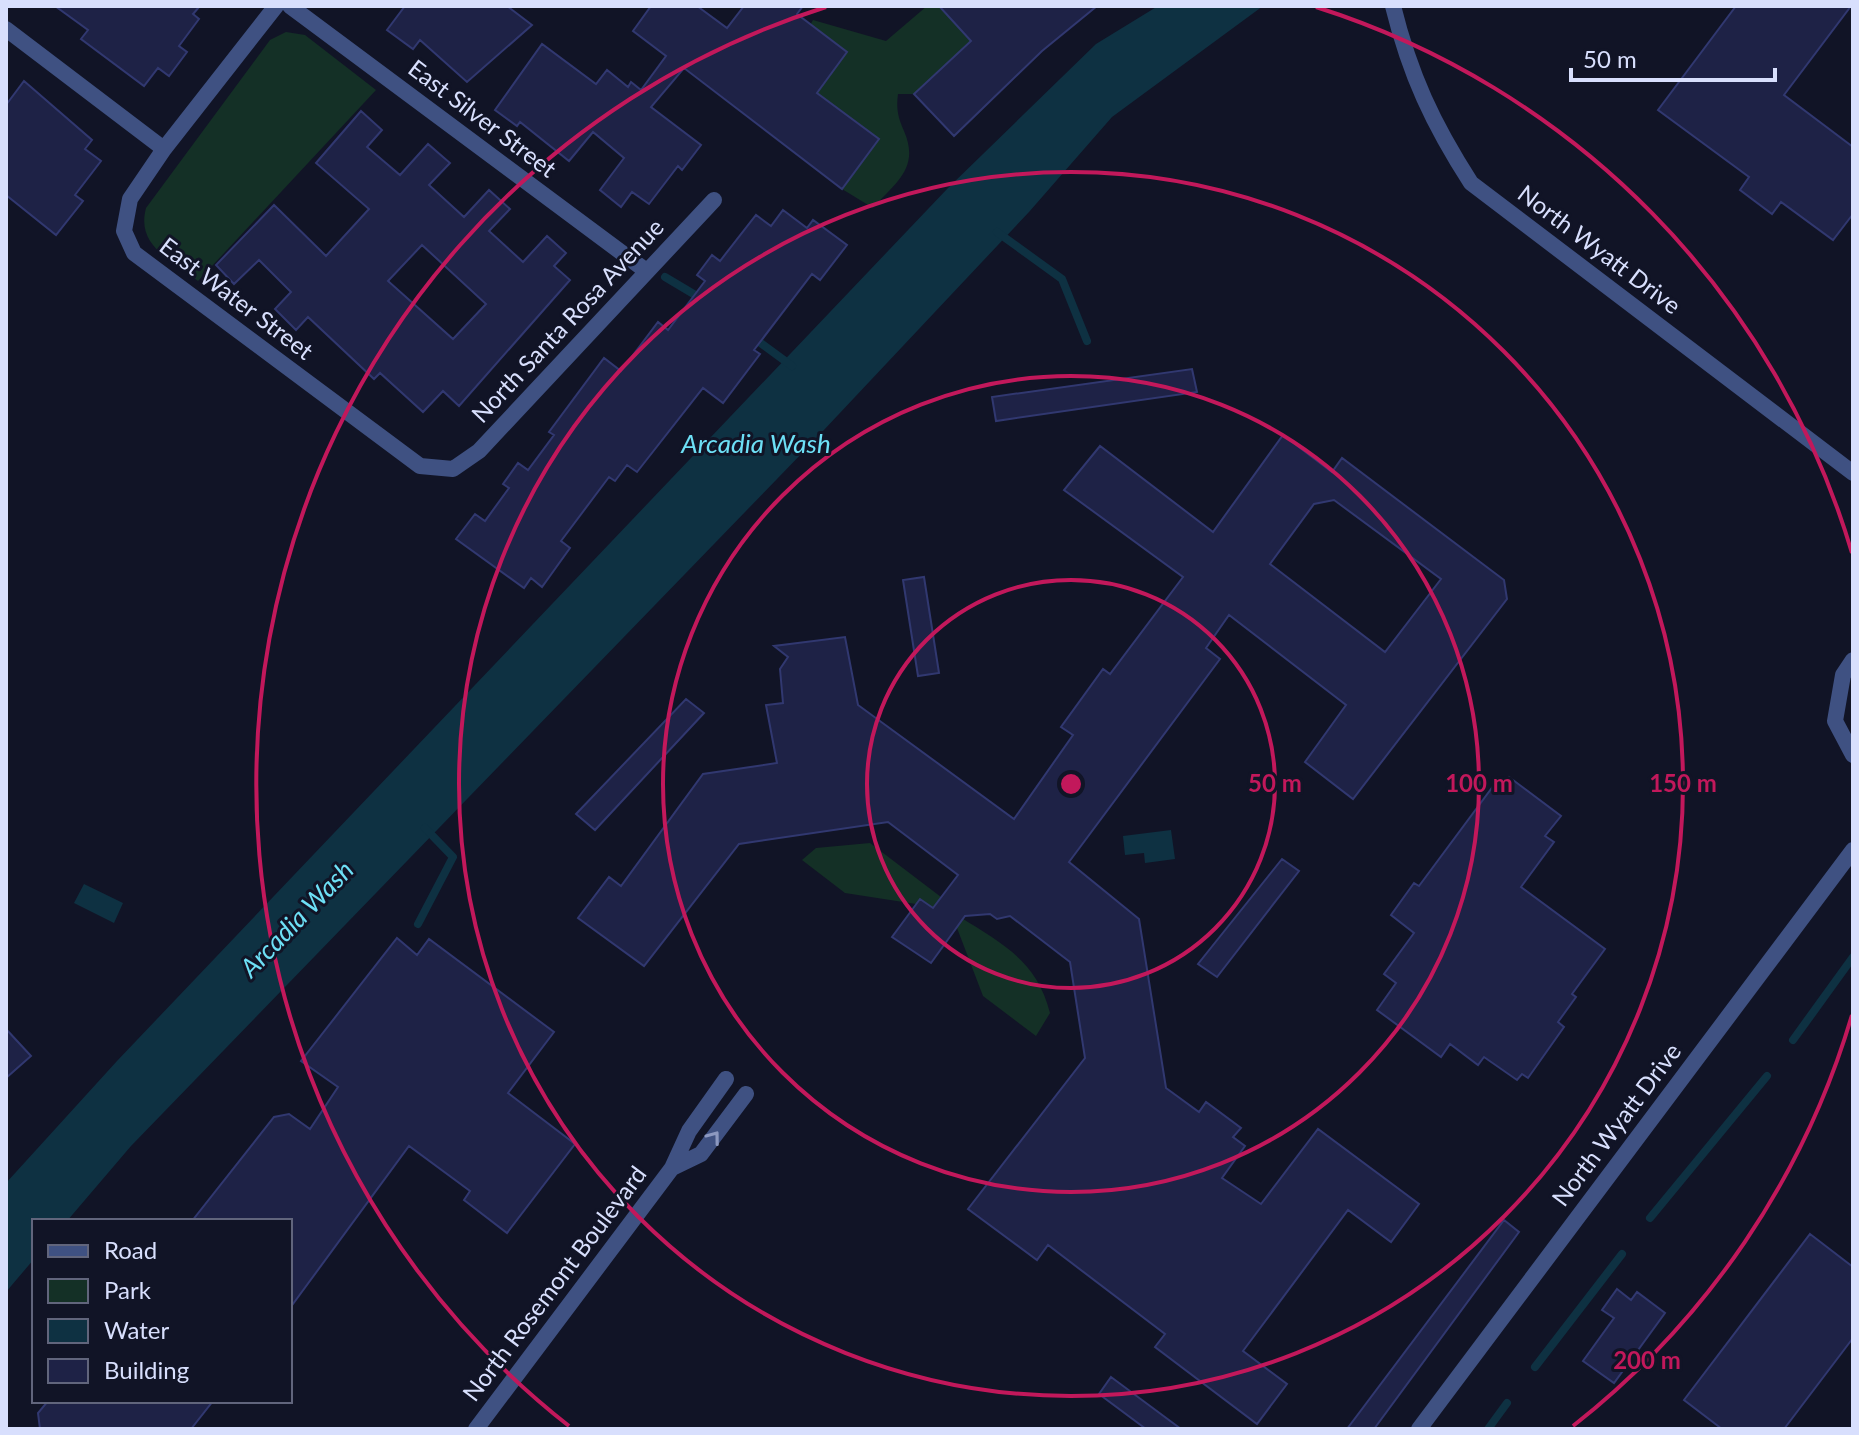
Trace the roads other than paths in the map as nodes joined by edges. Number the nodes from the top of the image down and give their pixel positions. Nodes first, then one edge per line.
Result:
1 (276, 6) edge
2 (290, 6) edge
3 (1393, 6) edge
4 (6, 29) edge
5 (164, 149) junction
6 (714, 200) dead end
7 (645, 270) junction
8 (453, 469) joint
9 (1853, 473) edge
10 (1853, 660) edge
11 (1853, 755) edge
12 (1853, 850) edge
13 (726, 1079) dead end
14 (746, 1094) dead end
15 (672, 1168) junction
16 (476, 1429) edge
17 (1419, 1429) edge

1 - 5 street
2 - 7 street, East Silver Street
3 - 9 street, North Wyatt Drive
4 - 5 street
5 - 8 street, East Water Street
6 - 7 street, North Santa Rosa Avenue
7 - 8 street, North Santa Rosa Avenue
10 - 11 street
12 - 17 street, North Wyatt Drive
13 - 15 street, North Rosemont Boulevard
15 -> 14 street, North Rosemont Boulevard
15 - 16 street, North Rosemont Boulevard

